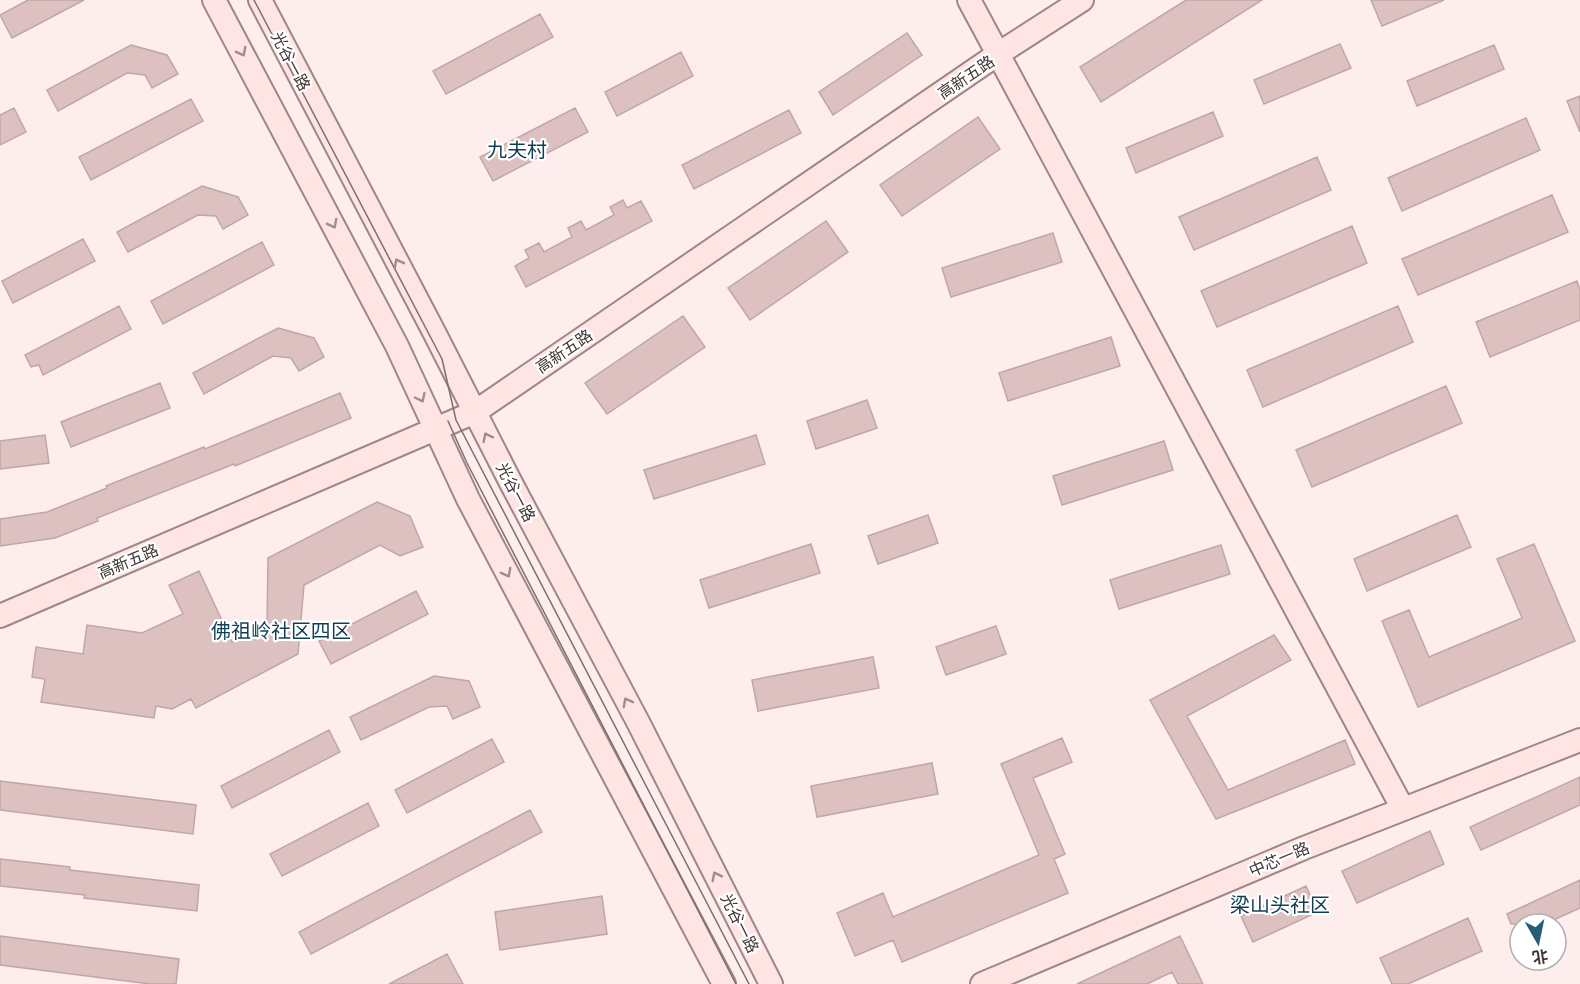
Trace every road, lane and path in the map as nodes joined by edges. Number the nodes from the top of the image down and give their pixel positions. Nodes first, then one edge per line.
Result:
1 (214, 0) edge
2 (260, 0) edge
3 (969, 0) edge
4 (981, 0) edge
5 (1082, 0) edge
6 (1003, 51) junction
7 (475, 412) junction
8 (436, 429) junction
9 (0, 616) edge
10 (1580, 740) edge
11 (1408, 808) junction
12 (724, 984) edge
13 (771, 984) edge
14 (982, 984) edge

1 -> 8 main road
7 -> 2 main road, 光谷一路
3 - 6 main road
4 - 6 main road
5 - 6 main road, 高新五路
6 - 7 main road, 高新五路
6 - 11 main road
7 - 8 main road, 高新五路
13 -> 7 main road, 光谷一路
8 - 9 main road, 高新五路
8 -> 12 main road
10 - 11 main road, 中芯一路
11 - 14 main road, 中芯一路

